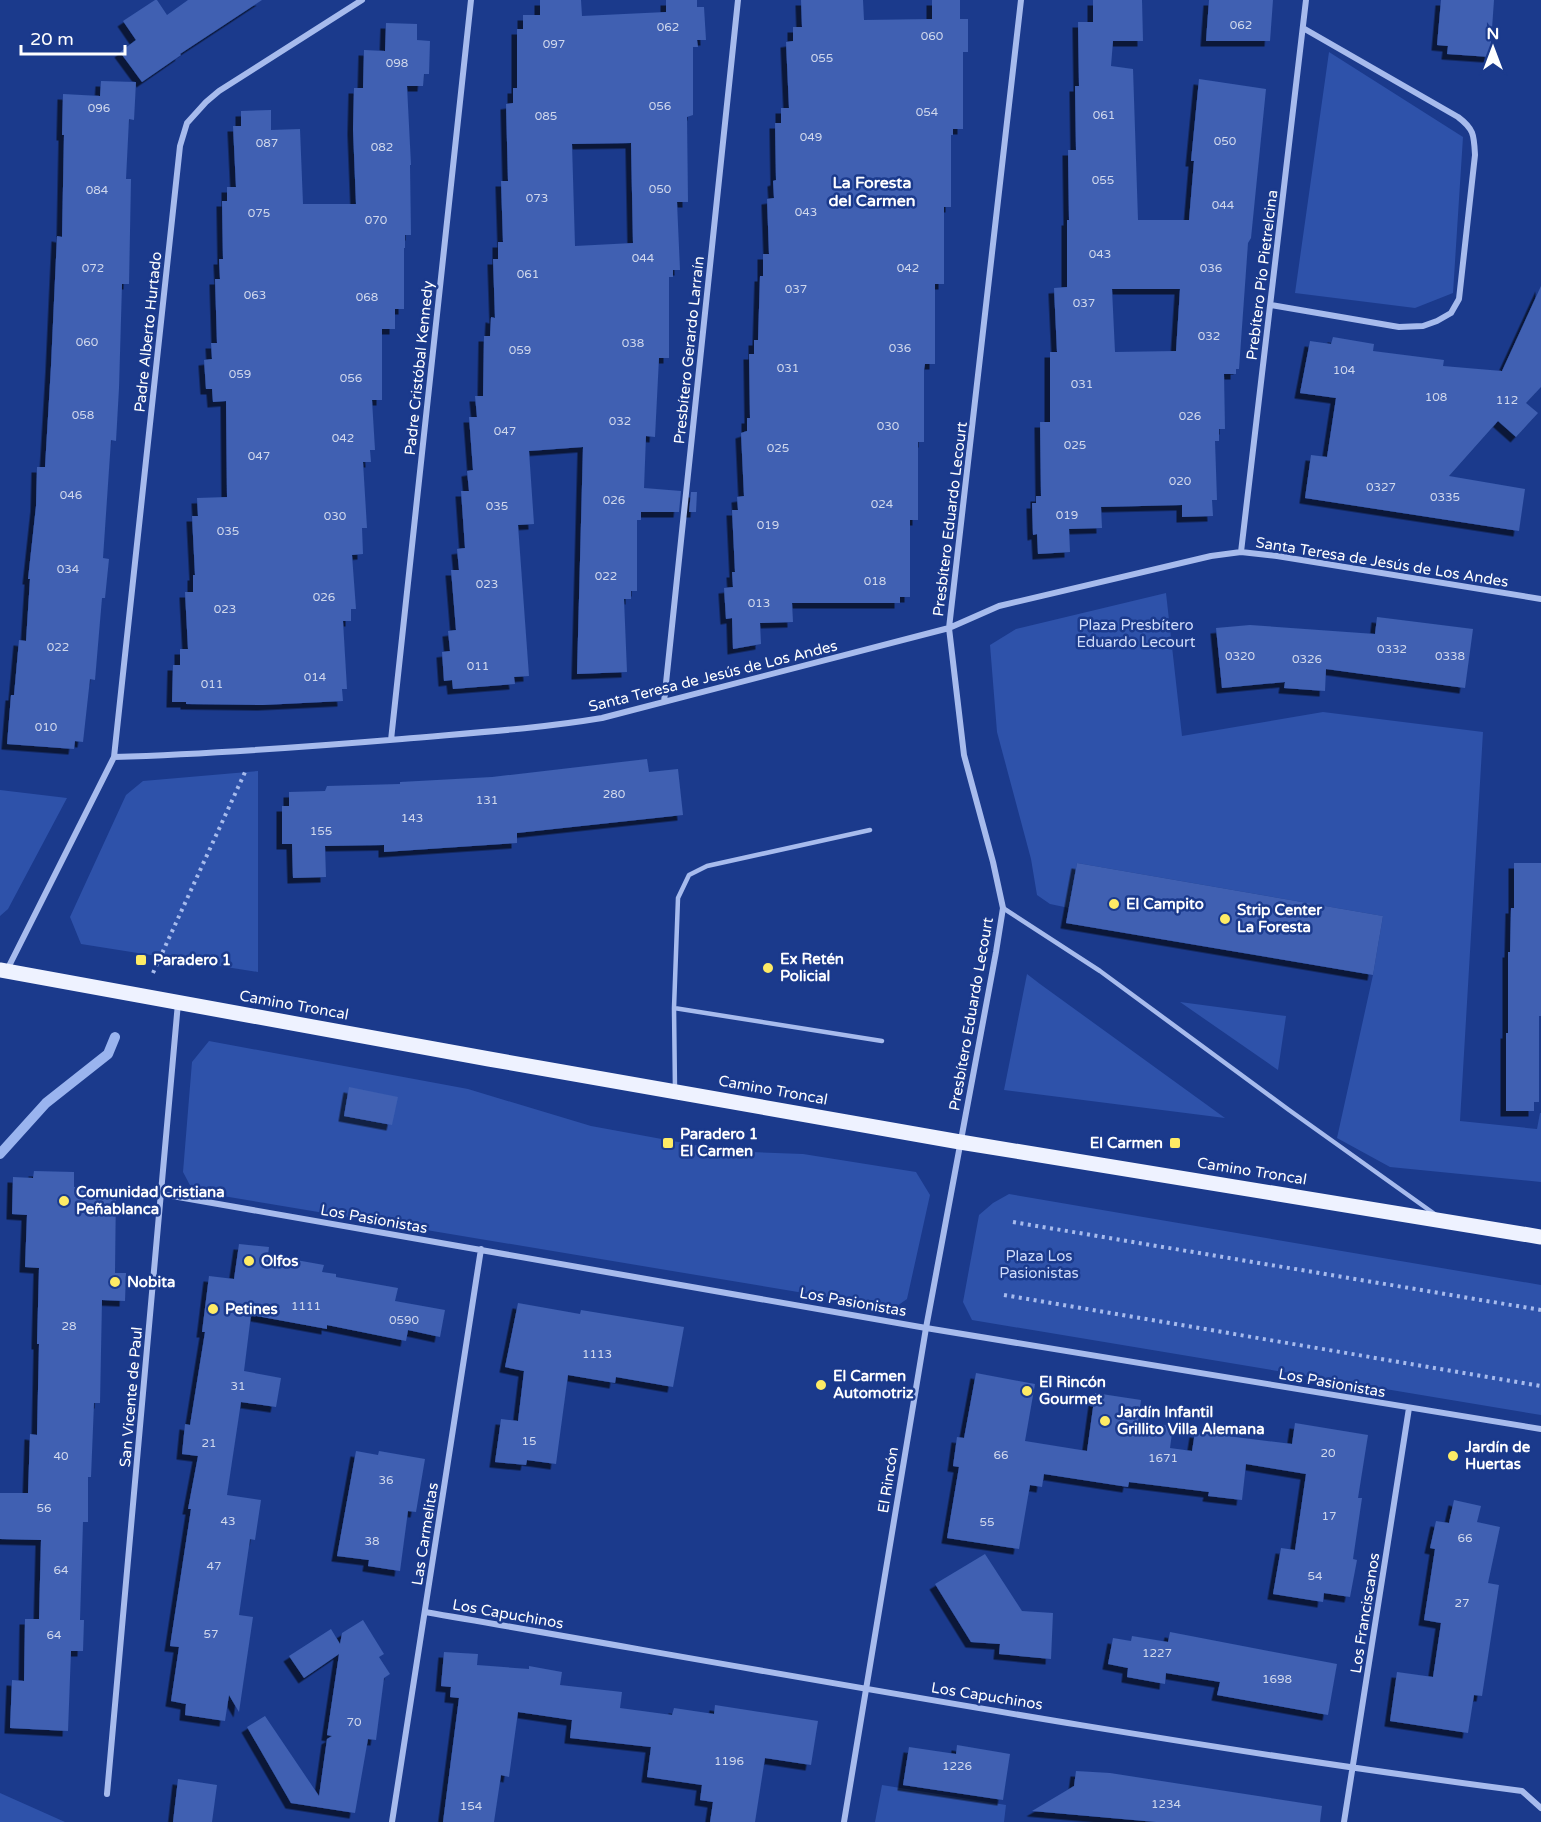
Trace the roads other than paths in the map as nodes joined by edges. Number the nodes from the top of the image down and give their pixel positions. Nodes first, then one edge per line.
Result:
1 (362, 0) edge
2 (471, 0) edge
3 (738, 0) edge
4 (1021, 0) edge
5 (1306, 0) edge
6 (1303, 28) junction
7 (1271, 305) junction
8 (1241, 552) junction
9 (1541, 598) edge
10 (949, 628) junction
11 (664, 702) junction
12 (391, 740) junction
13 (114, 757) junction
14 (870, 830) dead end
15 (1003, 908) junction
16 (3, 971) edge
17 (178, 1002) junction
18 (674, 1008) junction
19 (882, 1041) dead end
20 (675, 1091) junction
21 (960, 1142) junction
22 (161, 1194) junction
23 (1444, 1221) junction
24 (1541, 1237) edge
25 (481, 1250) junction
26 (926, 1328) junction
27 (1409, 1408) junction
28 (1541, 1429) edge
29 (425, 1612) junction
30 (866, 1688) junction
31 (1353, 1768) junction
32 (107, 1794) dead end
33 (1541, 1808) edge
34 (392, 1822) edge
35 (844, 1822) edge
36 (1344, 1822) edge

1 - 13 street, Padre Alberto Hurtado
2 - 12 street, Padre Cristóbal Kennedy
3 - 11 street, Presbítero Gerardo Larraín
4 - 10 street, Presbítero Eduardo Lecourt
5 - 6 street, Prebítero Pío Pietrelcina
6 - 7 street, Prebítero Pío Pietrelcina
6 - 7 street
7 - 8 street, Prebítero Pío Pietrelcina
8 - 9 street, Santa Teresa de Jesús de Los Andes
8 - 10 street, Santa Teresa de Jesús de Los Andes
10 - 11 street, Santa Teresa de Jesús de Los Andes
10 - 15 street, Presbítero Eduardo Lecourt
11 - 12 street, Santa Teresa de Jesús de Los Andes
12 - 13 street, Santa Teresa de Jesús de Los Andes
13 - 16 street
14 - 18 lane
15 - 21 street, Presbítero Eduardo Lecourt
15 - 23 lane
16 - 17 main road, Camino Troncal
17 - 20 main road, Camino Troncal
17 - 22 street, San Vicente de Paul
18 - 19 lane
18 - 20 lane
20 - 21 main road, Camino Troncal
21 - 23 main road, Camino Troncal
21 - 26 street, El Rincón
22 - 25 street, Los Pasionistas
22 - 32 street, San Vicente de Paul
23 - 24 main road, Camino Troncal
25 - 26 street, Los Pasionistas
25 - 29 street, Las Carmelitas
26 - 27 street, Los Pasionistas
26 - 30 street, El Rincón
27 - 28 street, Los Pasionistas
27 - 31 street, Los Franciscanos
29 - 30 street, Los Capuchinos
29 - 34 street, Las Carmelitas
30 - 31 street, Los Capuchinos
30 - 35 street, El Rincón
31 - 33 street, Los Capuchinos
31 - 36 street, Los Franciscanos

